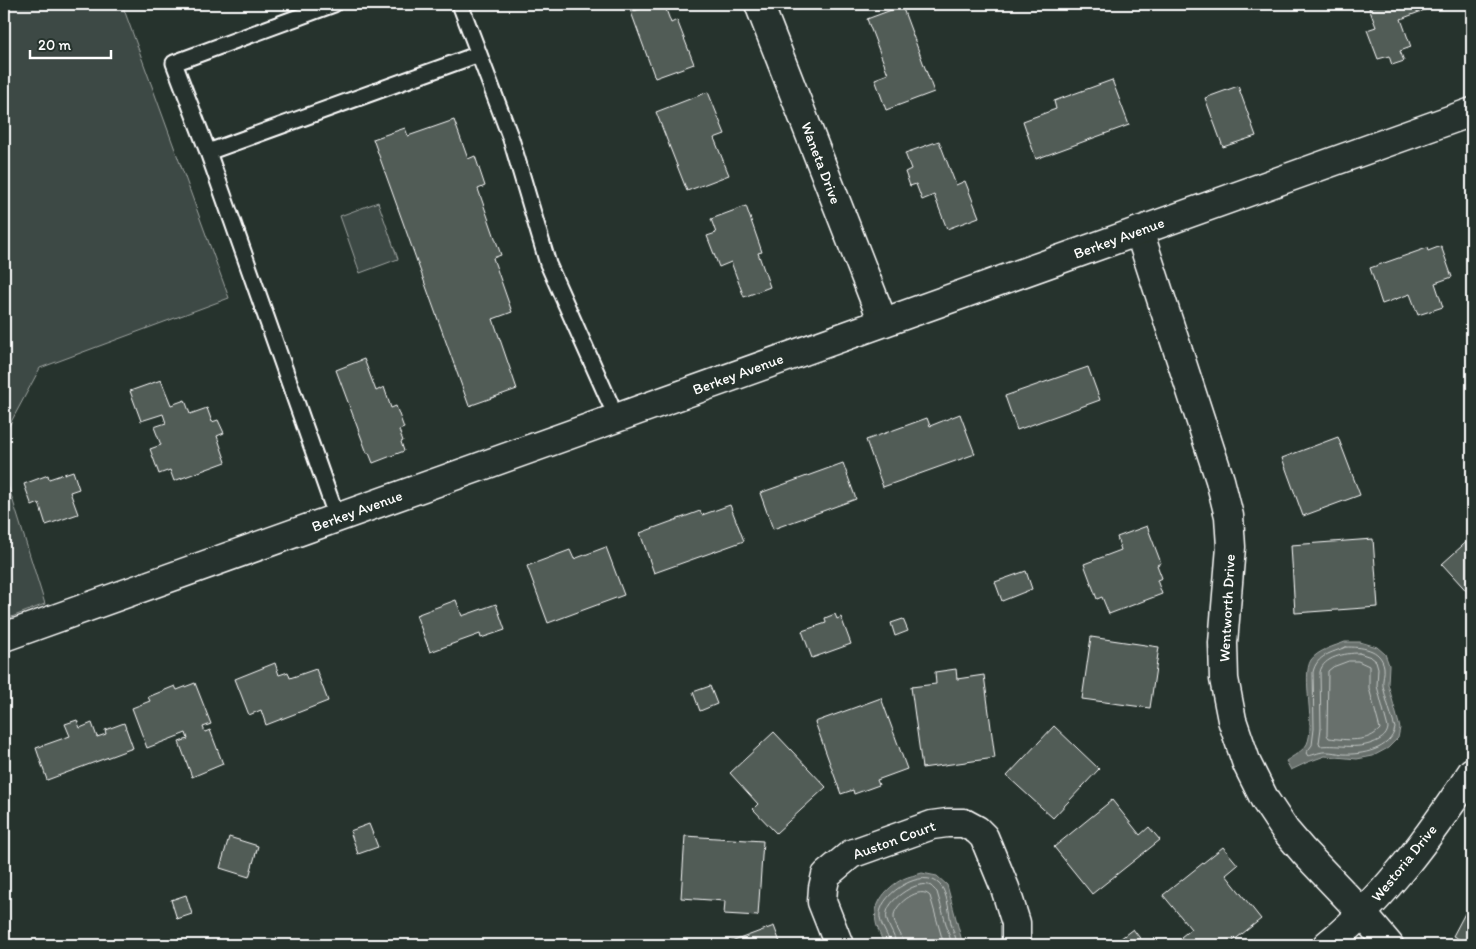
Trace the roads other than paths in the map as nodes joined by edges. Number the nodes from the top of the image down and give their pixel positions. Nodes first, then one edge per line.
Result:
1 (334, 4) edge
2 (460, 4) edge
3 (759, 4) edge
4 (479, 54) junction
5 (1472, 112) edge
6 (208, 152) junction
7 (1138, 231) junction
8 (882, 322) junction
9 (610, 403) dead end
10 (337, 518) junction
11 (4, 637) edge
12 (1472, 772) edge
13 (1362, 913) junction
14 (839, 945) edge
15 (1016, 945) edge
16 (1326, 945) edge
17 (1389, 945) edge

1 - 6 lane
2 - 4 lane
3 - 8 street, Waneta Drive
4 - 6 lane
4 - 9 lane
5 - 7 street, Berkey Avenue
6 - 10 lane
7 - 8 street, Berkey Avenue
7 - 13 street, Wentworth Drive
8 - 10 street, Berkey Avenue
10 - 11 street, Berkey Avenue
12 - 13 street, Westoria Drive
13 - 16 street, Westoria Drive
13 - 17 street, Wentworth Drive
14 - 15 street, Auston Court

